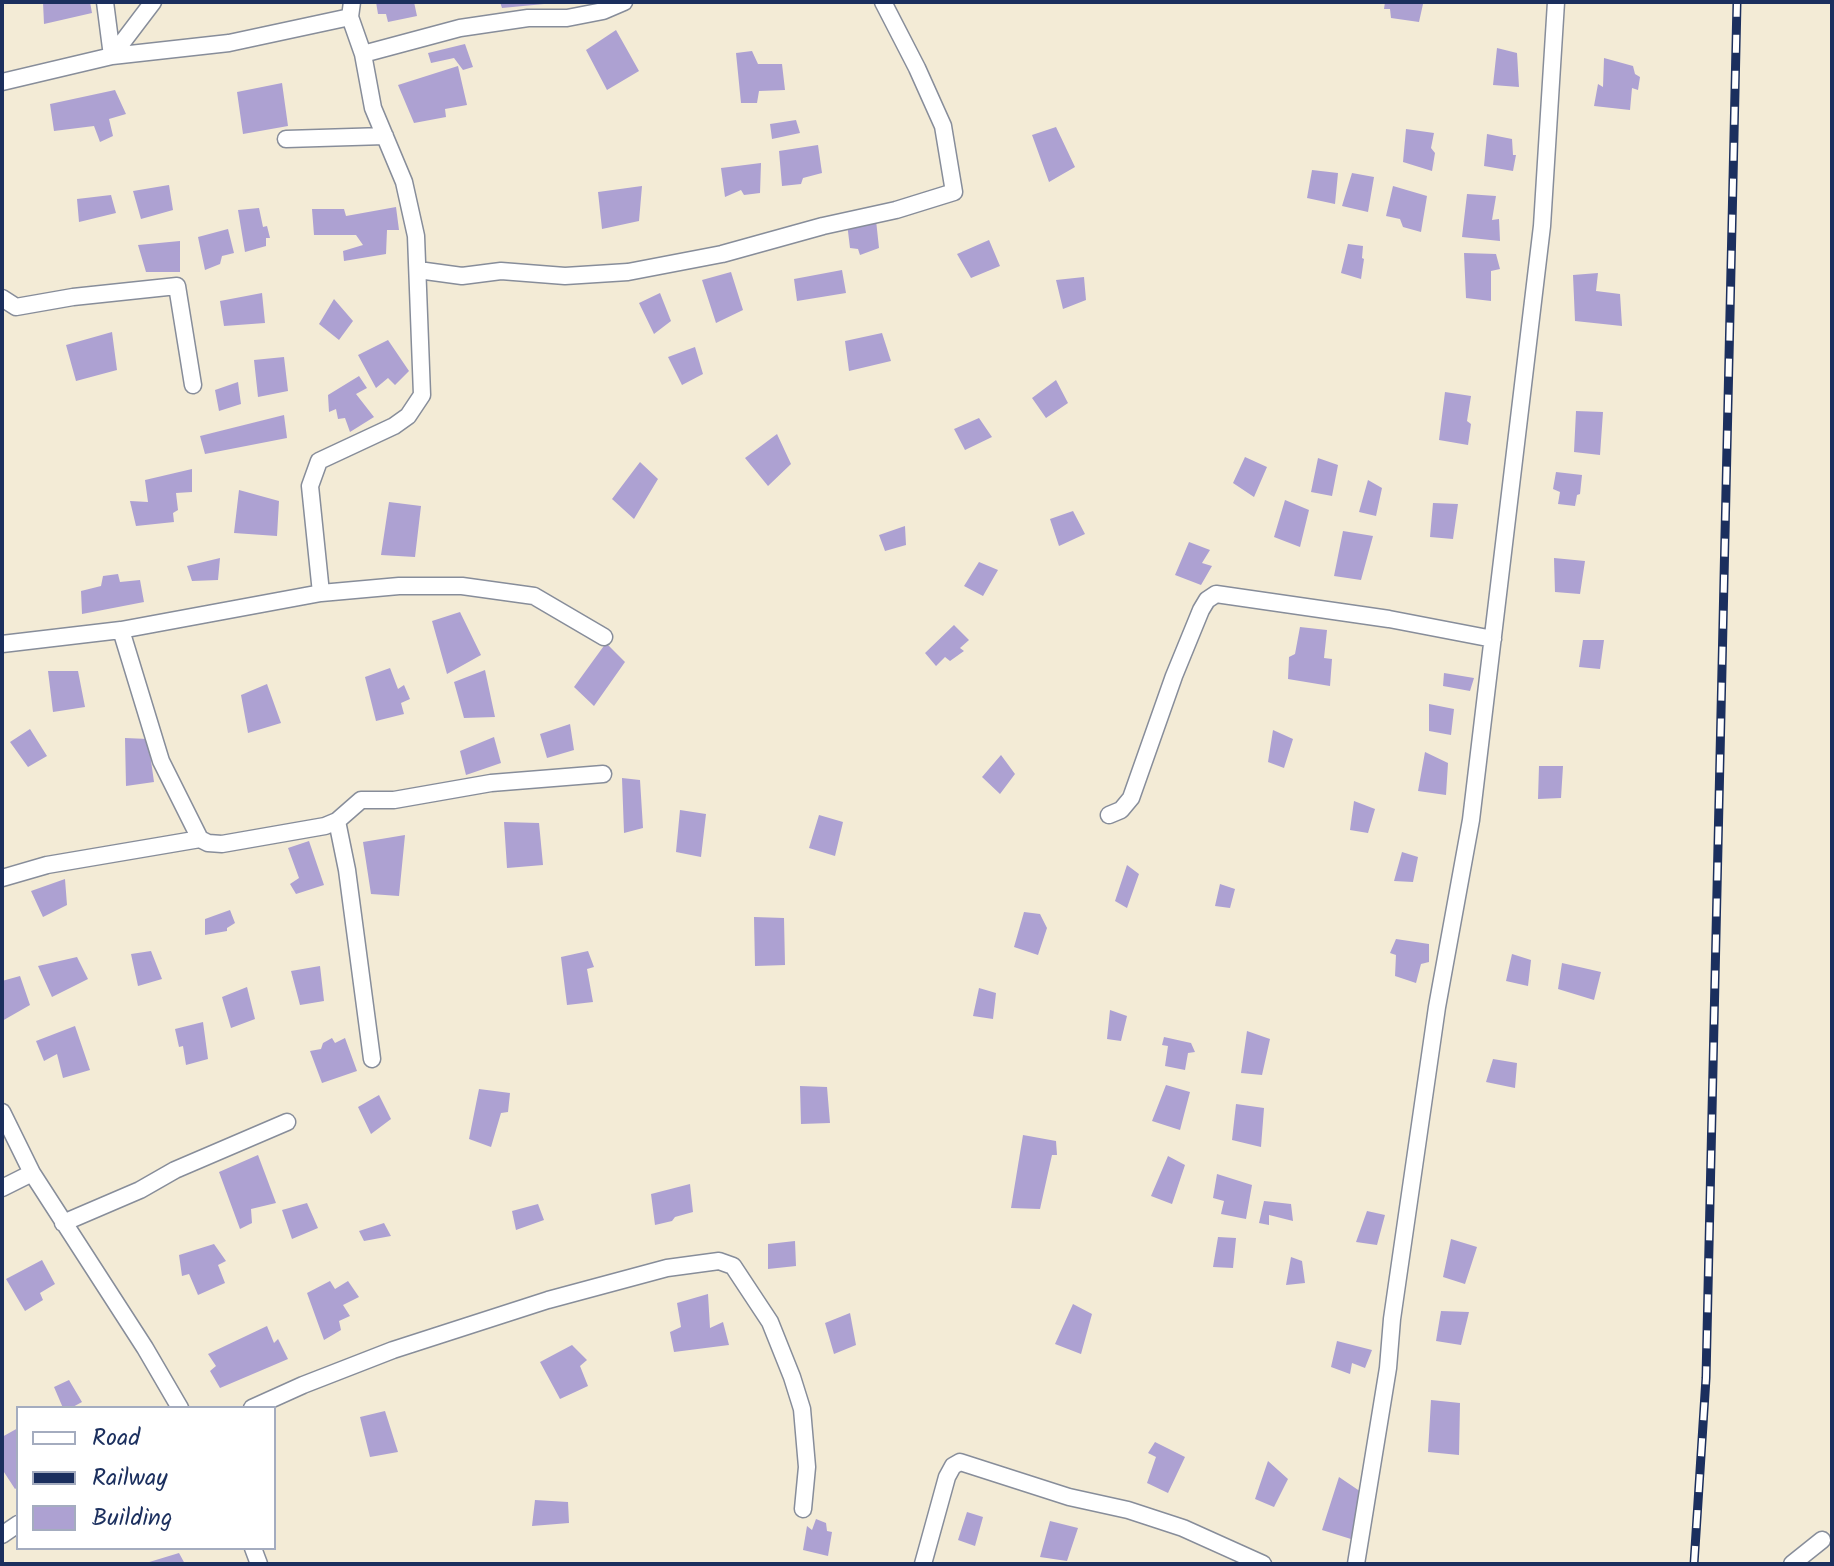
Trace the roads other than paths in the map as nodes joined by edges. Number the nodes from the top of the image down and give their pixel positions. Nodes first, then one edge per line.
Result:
1 (105, 2) edge
2 (153, 2) edge
3 (624, 2) edge
4 (883, 2) edge
5 (1556, 2) edge
6 (351, 10) edge
7 (363, 54) junction
8 (112, 56) junction
9 (2, 82) edge
10 (385, 136) junction
11 (286, 139) dead end
12 (418, 270) junction
13 (2, 300) edge
14 (193, 385) dead end
15 (321, 593) junction
16 (121, 630) junction
17 (604, 637) dead end
18 (1493, 639) junction
19 (2, 644) edge
20 (603, 774) dead end
21 (1109, 815) dead end
22 (337, 821) junction
23 (200, 839) junction
24 (2, 878) edge
25 (372, 1059) dead end
26 (2, 1112) edge
27 (287, 1122) dead end
28 (32, 1173) junction
29 (2, 1188) edge
30 (63, 1223) junction
31 (179, 1406) edge
32 (256, 1406) edge
33 (803, 1509) dead end
34 (1822, 1540) dead end
35 (923, 1564) edge
36 (1263, 1564) edge
37 (1356, 1564) edge
38 (1792, 1564) edge

1 - 8 street
2 - 8 street
3 - 7 street
4 - 12 street
5 - 18 street
6 - 7 street
6 - 8 street
7 - 10 street
8 - 9 street
10 - 11 street
10 - 12 street
12 - 15 street
13 - 14 street
15 - 16 street
15 - 17 street
16 - 19 street
16 - 23 street
18 - 21 street
18 - 37 street
20 - 22 street
22 - 23 street
22 - 25 street
23 - 24 street
26 - 28 street
27 - 30 street
28 - 29 street
28 - 30 street
30 - 31 street
32 - 33 street
34 - 38 street
35 - 36 street

